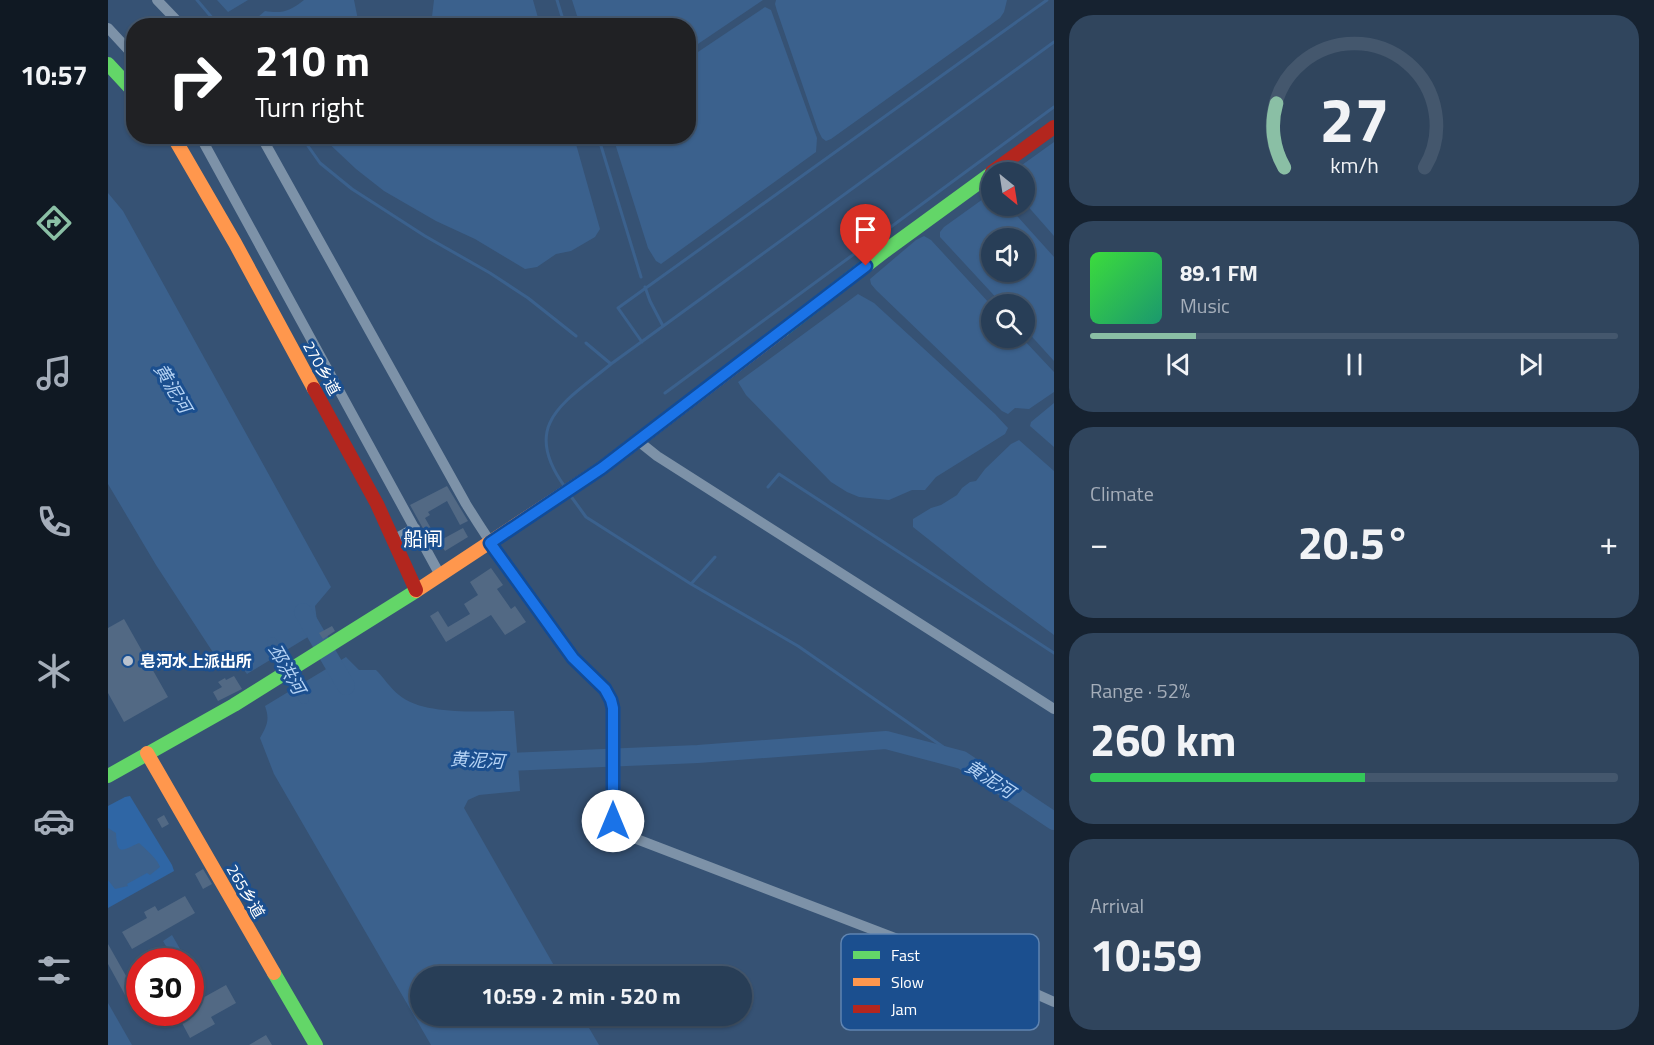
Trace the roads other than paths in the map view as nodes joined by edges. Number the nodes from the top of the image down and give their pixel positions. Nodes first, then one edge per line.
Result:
1 (157, 0) edge
2 (174, 18) edge
3 (108, 28) edge
4 (126, 47) edge
5 (108, 64) edge
6 (126, 83) edge
7 (1054, 127) edge
8 (178, 144) edge
9 (204, 144) edge
10 (265, 144) edge
11 (1007, 162) edge
12 (981, 181) edge
13 (637, 440) junction
14 (415, 528) junction
15 (393, 540) junction
16 (490, 543) junction
17 (440, 574) junction
18 (416, 590) junction
19 (1054, 709) edge
20 (147, 753) junction
21 (108, 776) edge
22 (884, 934) edge
23 (1039, 995) edge
24 (1054, 1002) edge
25 (316, 1045) edge

1 - 2 street
3 - 4 street
5 - 6 street
7 - 11 street
8 - 15 street, 270乡道
9 - 14 street
10 - 16 street
12 - 13 street
13 - 16 street
13 - 19 street
14 - 15 street
14 - 17 street
15 - 18 street, 270乡道
16 - 17 street
16 - 22 street
17 - 18 street
18 - 20 street
20 - 21 street
20 - 25 street, 265乡道
23 - 24 street

